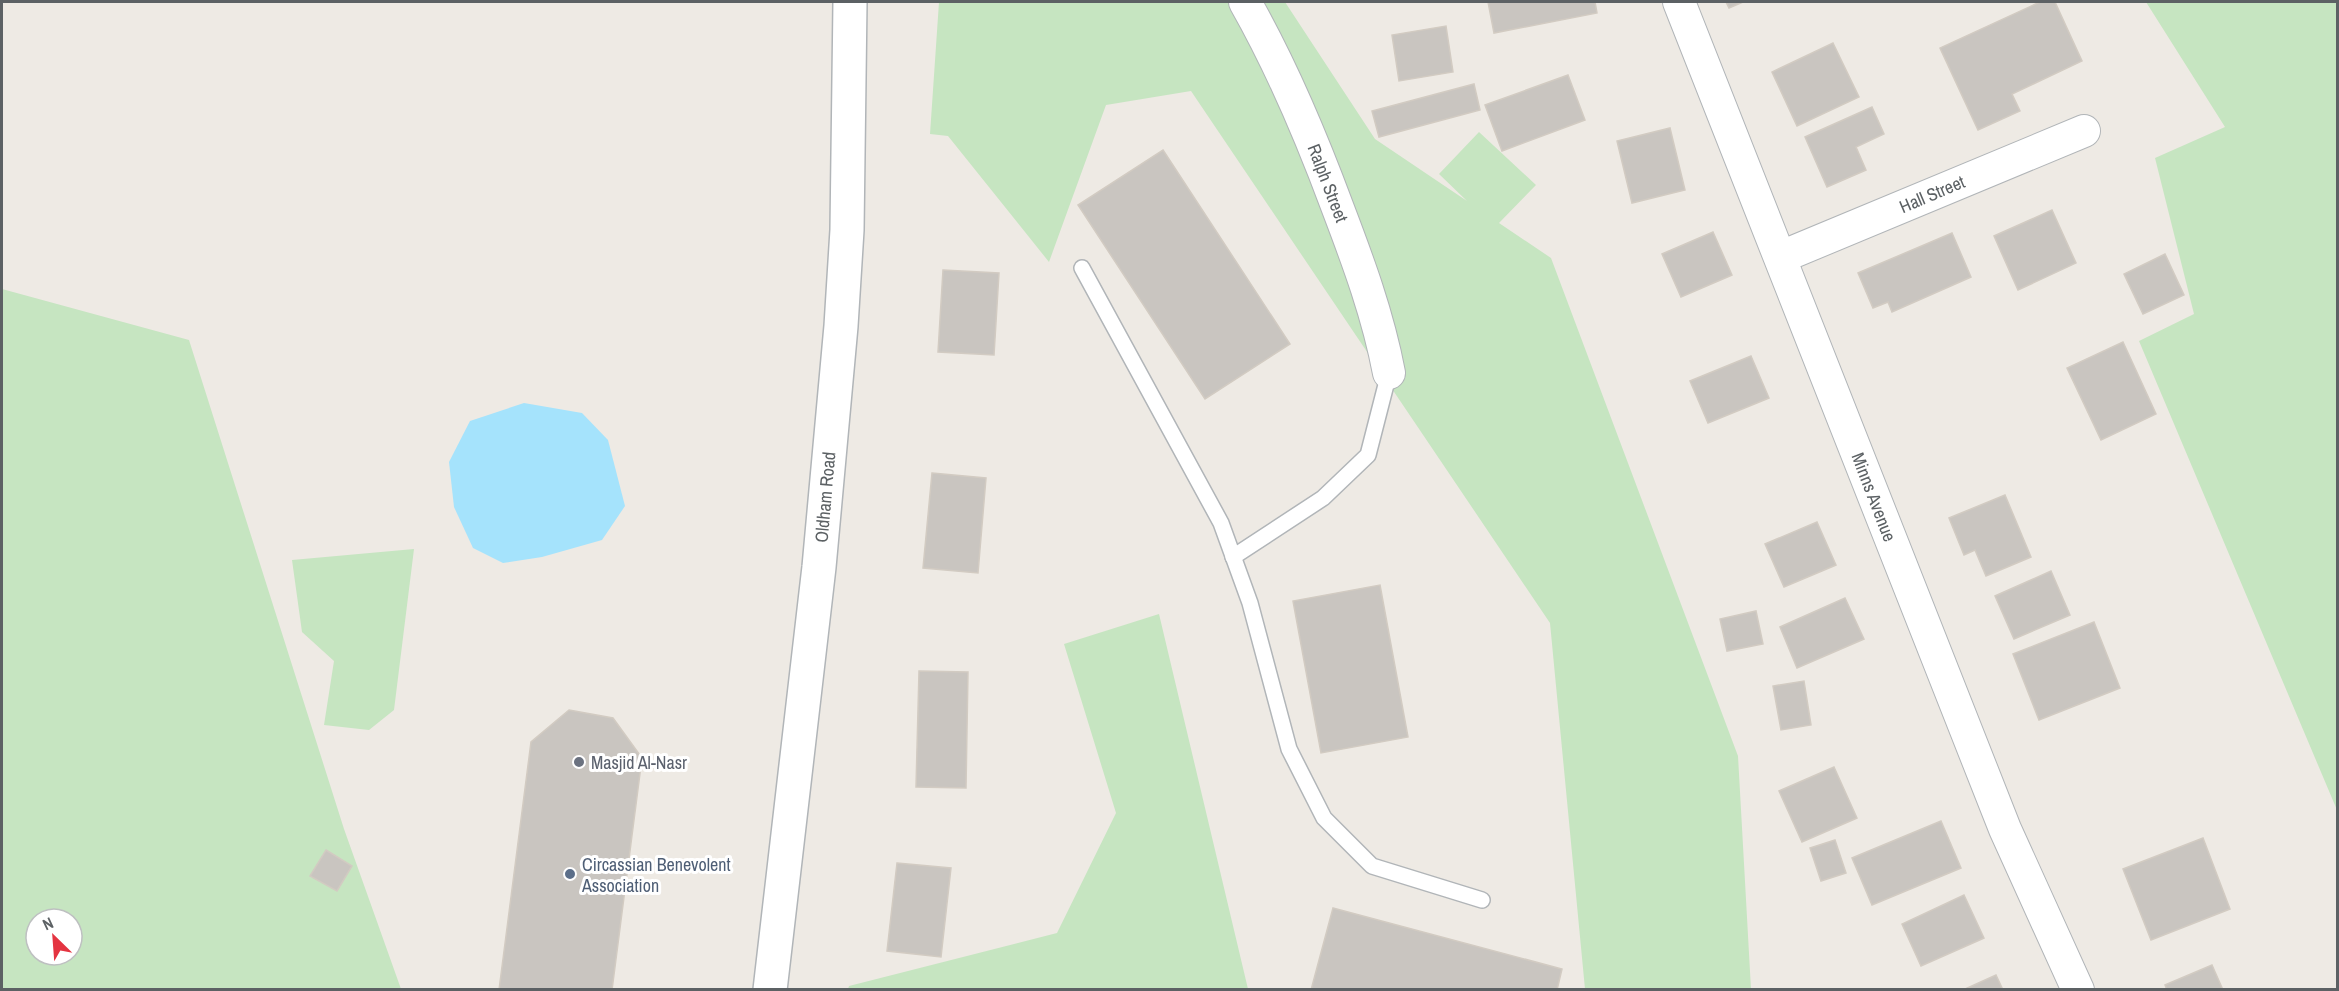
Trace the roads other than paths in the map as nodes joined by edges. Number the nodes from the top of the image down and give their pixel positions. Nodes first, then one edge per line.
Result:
1 (850, 2) edge
2 (1245, 2) edge
3 (1679, 2) edge
4 (2084, 131) dead end
5 (1780, 257) junction
6 (1082, 268) dead end
7 (1389, 373) joint
8 (1233, 557) junction
9 (1482, 900) dead end
10 (770, 990) edge
11 (2078, 990) edge

1 - 10 street, Oldham Road
2 - 7 street, Ralph Street
3 - 5 street, Minns Avenue
4 - 5 street, Hall Street
5 - 11 street, Minns Avenue
6 - 8 lane
7 - 8 lane
8 - 9 lane

